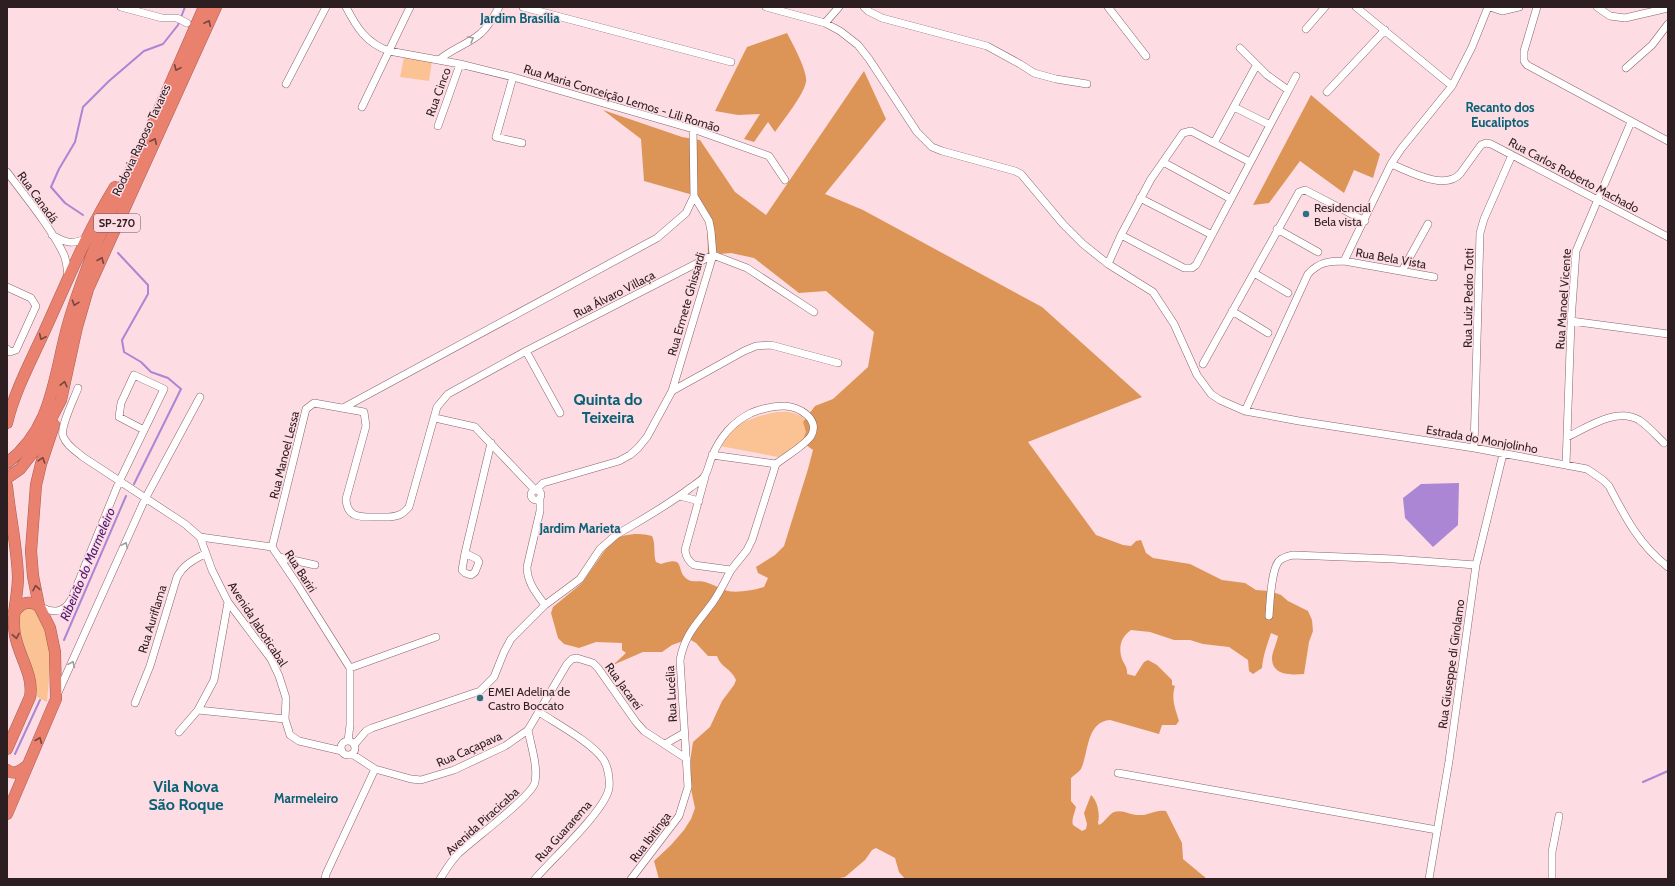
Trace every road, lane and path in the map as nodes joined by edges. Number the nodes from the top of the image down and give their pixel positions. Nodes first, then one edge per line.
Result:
1 (121, 7) edge
2 (204, 7) edge
3 (216, 7) edge
4 (326, 7) edge
5 (346, 7) edge
6 (410, 7) edge
7 (499, 7) edge
8 (523, 7) edge
9 (766, 7) edge
10 (839, 7) edge
11 (864, 7) edge
12 (1108, 7) edge
13 (1325, 7) edge
14 (1356, 7) edge
15 (1489, 7) edge
16 (1518, 7) edge
17 (1537, 7) edge
18 (1597, 7) edge
19 (1668, 8) edge
20 (186, 22) dead end
21 (825, 24) junction
22 (1668, 24) edge
23 (1306, 29) dead end
24 (1385, 30) junction
25 (1240, 48) dead end
26 (389, 51) junction
27 (1146, 56) dead end
28 (439, 60) junction
29 (731, 62) dead end
30 (460, 64) junction
31 (1256, 66) junction
32 (1626, 68) dead end
33 (1296, 76) dead end
34 (513, 77) junction
35 (286, 84) dead end
36 (1087, 84) dead end
37 (1452, 86) junction
38 (1288, 90) junction
39 (1326, 92) dead end
40 (362, 107) dead end
41 (1234, 107) junction
42 (1631, 122) junction
43 (1270, 125) junction
44 (438, 126) dead end
45 (693, 129) junction
46 (146, 138) junction
47 (1668, 141) edge
48 (522, 143) dead end
49 (1214, 144) junction
50 (1512, 155) junction
51 (1162, 162) junction
52 (1250, 162) junction
53 (1391, 164) junction
54 (7, 172) edge
55 (785, 180) dead end
56 (694, 196) junction
57 (1140, 198) junction
58 (1230, 199) junction
59 (1598, 200) junction
60 (1365, 220) junction
61 (1428, 224) dead end
62 (1277, 229) junction
63 (52, 235) junction
64 (1121, 235) junction
65 (1212, 235) junction
66 (87, 237) junction
67 (1668, 237) edge
68 (1318, 252) dead end
69 (713, 255) junction
70 (1344, 261) junction
71 (1108, 264) junction
72 (1402, 271) junction
73 (1254, 273) junction
74 (1434, 277) dead end
75 (68, 279) junction
76 (7, 287) edge
77 (1288, 293) dead end
78 (1232, 311) junction
79 (814, 312) dead end
80 (1571, 321) junction
81 (1268, 333) dead end
82 (1668, 334) edge
83 (7, 349) edge
84 (526, 351) junction
85 (838, 363) dead end
86 (1203, 364) dead end
87 (78, 388) dead end
88 (672, 391) junction
89 (200, 397) dead end
90 (61, 400) junction
91 (343, 408) junction
92 (1244, 411) junction
93 (560, 413) dead end
94 (435, 418) junction
95 (7, 423) edge
96 (144, 430) junction
97 (1567, 437) junction
98 (491, 443) junction
99 (1664, 443) dead end
100 (34, 444) junction
101 (1474, 448) junction
102 (1503, 454) junction
103 (712, 455) junction
104 (7, 463) edge
105 (776, 464) junction
106 (1566, 465) junction
107 (704, 477) junction
108 (7, 478) edge
109 (119, 482) junction
110 (7, 486) edge
111 (536, 495) junction
112 (680, 496) junction
113 (145, 499) junction
114 (699, 501) junction
115 (200, 537) junction
116 (272, 547) junction
117 (206, 553) junction
118 (465, 553) dead end
119 (279, 557) junction
120 (315, 565) dead end
121 (1476, 565) junction
122 (1668, 567) edge
123 (731, 570) junction
124 (228, 602) junction
125 (545, 605) junction
126 (39, 606) junction
127 (13, 614) junction
128 (1268, 616) dead end
129 (436, 637) dead end
130 (350, 668) junction
131 (56, 699) junction
132 (135, 703) dead end
133 (198, 710) junction
134 (539, 712) junction
135 (285, 720) junction
136 (528, 730) junction
137 (179, 732) dead end
138 (684, 733) junction
139 (351, 743) junction
140 (665, 744) junction
141 (7, 749) edge
142 (342, 751) junction
143 (352, 754) junction
144 (687, 759) junction
145 (28, 765) junction
146 (375, 769) junction
147 (7, 770) edge
148 (1118, 773) dead end
149 (7, 814) edge
150 (1559, 816) dead end
151 (1437, 830) junction
152 (325, 879) edge
153 (440, 879) edge
154 (535, 879) edge
155 (631, 879) edge
156 (1429, 879) edge
157 (1552, 879) edge

1 - 20 street
2 -> 46 highway, Rodovia Raposo Tavares / SP-270
90 -> 3 highway, Rodovia Raposo Tavares / SP-270
4 - 35 street
5 - 26 street, Rua Maria Conceição Lemos - Lili Romão
6 - 26 street
28 -> 7 street
8 - 29 street
9 - 21 street, Estrada do Monjolinho
10 - 21 street
11 - 36 street
12 - 27 street
13 - 23 street
14 - 24 street
15 - 16 street
15 - 37 street
17 - 42 street
18 - 19 street
21 - 71 street, Estrada do Monjolinho
22 - 32 street
24 - 37 street
24 - 39 street
25 - 31 street
26 - 28 street, Rua Maria Conceição Lemos - Lili Romão
26 - 40 street
28 - 30 street, Rua Maria Conceição Lemos - Lili Romão
30 - 34 street, Rua Maria Conceição Lemos - Lili Romão
30 - 44 street, Rua Cinco
31 - 38 street
31 - 41 street
33 - 38 street
34 - 45 street, Rua Maria Conceição Lemos - Lili Romão
34 - 48 street
37 - 53 street
38 - 43 street
41 - 43 street
41 - 49 street
42 - 47 street
42 - 59 street, Rua Manoel Vicente
43 - 52 street
45 - 55 street, Rua Maria Conceição Lemos - Lili Romão
45 - 56 street
46 - 66 highway
46 -> 100 highway, Rodovia Raposo Tavares / SP-270
49 - 51 street
49 - 52 street
50 - 53 street, Rua Carlos Roberto Machado
50 - 59 street, Rua Carlos Roberto Machado
50 - 101 street, Rua Luiz Pedro Totti
51 - 57 street
51 - 58 street
52 - 58 street
53 - 60 street
54 - 63 street, Rua Canadá
56 - 69 street, Rua Ermete Ghissardi
56 - 91 street
57 - 64 street
57 - 65 street
58 - 65 street
59 - 67 street, Rua Carlos Roberto Machado
59 - 80 street, Rua Manoel Vicente
60 - 62 street
60 - 70 street
61 - 72 street
62 - 68 street
62 - 73 street
63 - 66 street
63 - 75 street, Rua Canadá
64 - 65 street
64 - 71 street
66 - 75 highway
69 - 79 street
69 - 84 street, Rua Álvaro Villaça
69 - 88 street, Rua Ermete Ghissardi
70 - 72 street, Rua Bela Vista
70 - 92 street, Rua Bela Vista
71 - 92 street, Estrada do Monjolinho
72 - 74 street, Rua Bela Vista
73 - 77 street
73 - 78 street
75 -> 95 highway
76 - 83 street
78 - 81 street
78 - 86 street
80 - 82 street
80 - 97 street, Rua Manoel Vicente
84 - 93 street
84 - 94 street, Rua Álvaro Villaça
85 - 88 street
87 - 109 street
88 - 111 street, Rua Ermete Ghissardi
89 - 113 street
90 - 100 highway, Rodovia Raposo Tavares / SP-270
126 -> 90 highway
91 - 94 street, Rua Manoel Lessa
91 - 116 street, Rua Manoel Lessa
92 - 101 street, Estrada do Monjolinho
94 - 98 street
96 - 96 street
96 - 109 street
97 - 99 street
97 - 106 street, Rua Manoel Vicente
98 - 111 street
98 - 118 street
100 - 104 highway, Rodovia Raposo Tavares / SP-270
100 - 108 highway, Rodovia Raposo Tavares / SP-270
101 - 102 street, Estrada do Monjolinho
102 - 106 street, Estrada do Monjolinho
102 - 121 street, Rua Giuseppe di Girolamo
103 - 105 street
103 - 105 street
103 - 107 street
105 - 123 street, Rua Lucélia
106 - 122 street, Estrada do Monjolinho
107 - 112 street
107 - 114 street
109 - 113 street, Avenida Jaboticabal
109 - 126 street
110 - 127 highway
111 - 125 street
112 - 114 street
112 - 125 street
113 - 115 street, Avenida Jaboticabal
131 -> 113 street
114 - 123 street
115 - 116 street, Rua Bariri
115 - 117 street, Avenida Jaboticabal
116 - 119 street, Rua Bariri
117 - 124 street, Avenida Jaboticabal
117 - 132 street, Rua Auriflama
119 - 120 street
119 - 130 street, Rua Bariri
121 - 128 street
121 - 151 street, Rua Giuseppe di Girolamo
123 - 138 street, Rua Lucélia
124 - 133 street
124 - 135 street, Avenida Jaboticabal
125 - 139 street
126 - 127 highway
126 - 131 highway
127 -> 141 highway
129 - 130 street
130 - 139 street
145 -> 131 highway
133 - 135 street
133 - 137 street
134 - 136 street, Rua Caçapava
134 - 140 street, Rua Jacareí
134 - 154 street, Rua Guararema
135 - 142 street, Avenida Jaboticabal
136 - 146 street, Rua Caçapava
136 - 153 street, Avenida Piracicaba
138 - 140 street
138 - 144 street, Rua Lucélia
139 - 142 street
139 - 143 street
140 - 144 street, Rua Jacareí
142 - 143 street
143 - 146 street, Rua Caçapava
144 - 155 street, Rua Ibitinga
145 - 147 highway
145 - 149 highway
146 - 152 street
148 - 151 street
150 - 157 street
151 - 156 street, Rua Giuseppe di Girolamo

